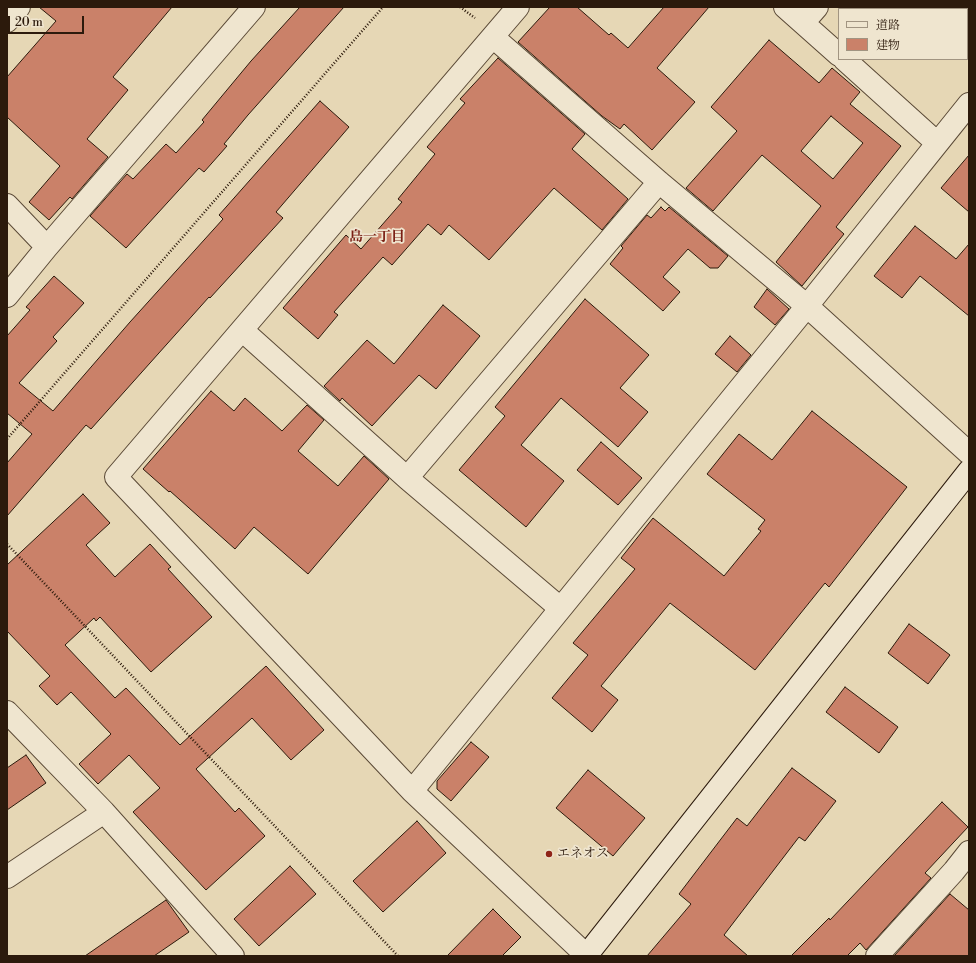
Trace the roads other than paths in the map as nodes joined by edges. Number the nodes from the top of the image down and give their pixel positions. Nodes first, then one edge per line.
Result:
1 (19, 7) edge
2 (254, 7) edge
3 (518, 7) edge
4 (785, 7) edge
5 (810, 15) edge
6 (7, 21) edge
7 (493, 37) junction
8 (838, 54) edge
9 (845, 60) edge
10 (969, 104) edge
11 (938, 143) junction
12 (659, 182) junction
13 (7, 205) edge
14 (47, 247) junction
15 (7, 296) edge
16 (807, 306) junction
17 (242, 330) junction
18 (969, 453) edge
19 (969, 471) edge
20 (407, 478) junction
21 (560, 608) junction
22 (7, 712) edge
23 (412, 792) junction
24 (104, 812) junction
25 (969, 852) edge
26 (7, 877) edge
27 (233, 956) edge
28 (586, 956) edge
29 (877, 956) edge

1 - 6 street
2 - 14 street
3 - 7 street
4 - 5 street
5 - 8 street
7 - 12 street
7 - 17 street
9 - 11 street
10 - 11 street
11 - 16 street
12 - 16 street
12 - 20 street
13 - 14 street
14 - 15 street
16 - 18 street
16 - 21 street
17 - 20 street
17 - 23 street
19 - 28 street
20 - 21 street
21 - 23 street
22 - 24 street
23 - 28 street
24 - 26 street
24 - 27 street
25 - 29 street

